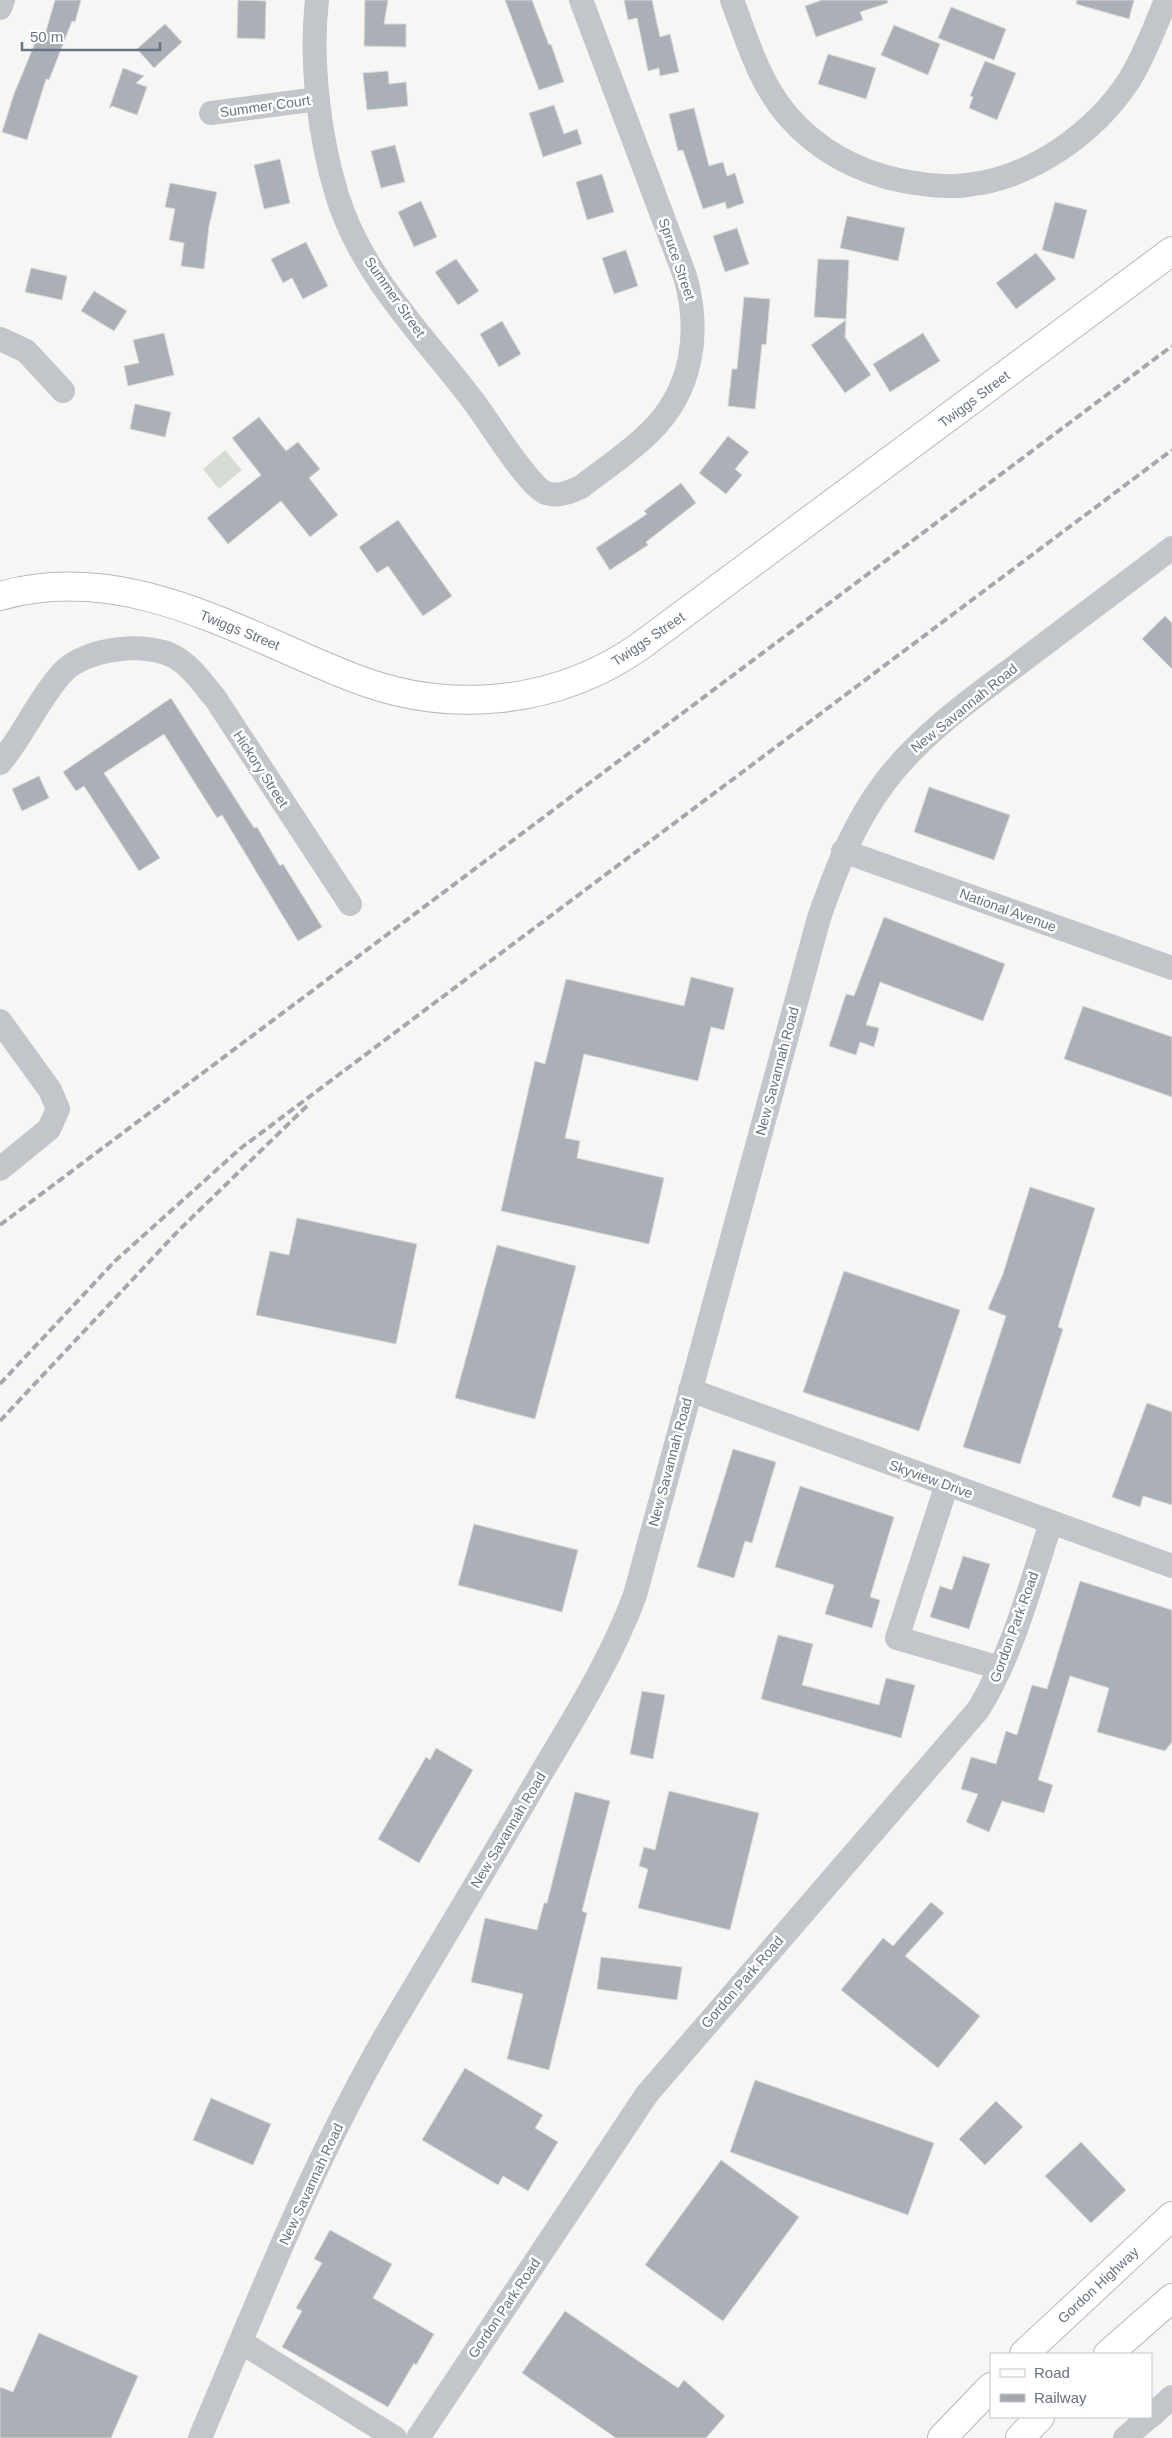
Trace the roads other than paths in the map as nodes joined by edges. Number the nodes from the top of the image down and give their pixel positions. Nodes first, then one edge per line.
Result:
1 (4, 0) edge
2 (317, 0) edge
3 (581, 0) edge
4 (732, 0) edge
5 (1166, 0) edge
6 (0, 8) edge
7 (318, 99) junction
8 (211, 113) dead end
9 (1172, 251) edge
10 (0, 339) edge
11 (63, 391) dead end
12 (552, 494) joint
13 (1171, 551) edge
14 (0, 596) edge
15 (0, 763) edge
16 (844, 851) junction
17 (350, 904) dead end
18 (1172, 968) edge
19 (0, 1022) edge
20 (0, 1170) edge
21 (690, 1390) junction
22 (947, 1484) junction
23 (1051, 1523) junction
24 (1172, 1566) edge
25 (1000, 1668) junction
26 (1172, 2216) edge
27 (1172, 2298) edge
28 (241, 2342) junction
29 (1025, 2353) edge
30 (1109, 2353) edge
31 (990, 2388) edge
32 (1172, 2397) edge
33 (1152, 2414) edge
34 (1039, 2418) edge
35 (1148, 2418) edge
36 (200, 2438) edge
37 (395, 2438) edge
38 (418, 2438) edge
39 (942, 2438) edge
40 (1020, 2438) edge
41 (1125, 2438) edge

1 - 6 street
2 - 7 street, Summer Street
3 - 12 street, Spruce Street
4 - 5 street
7 - 8 street, Summer Court
7 - 12 street, Summer Street
9 - 14 main road, Twiggs Street
10 - 11 street
13 - 16 street, New Savannah Road
15 - 17 street, Hickory Street
16 - 18 street, National Avenue
16 - 21 street, New Savannah Road
19 - 20 street
21 - 22 street, Skyview Drive
21 - 28 street, New Savannah Road
22 - 23 street, Skyview Drive
22 - 25 street
23 - 24 street, Skyview Drive
23 - 25 street, Gordon Park Road
25 - 38 street, Gordon Park Road
26 - 29 main road, Gordon Highway
27 - 30 main road
28 - 36 street, New Savannah Road
28 - 37 street
31 - 39 main road
32 - 33 street
34 - 40 main road
35 - 41 street

